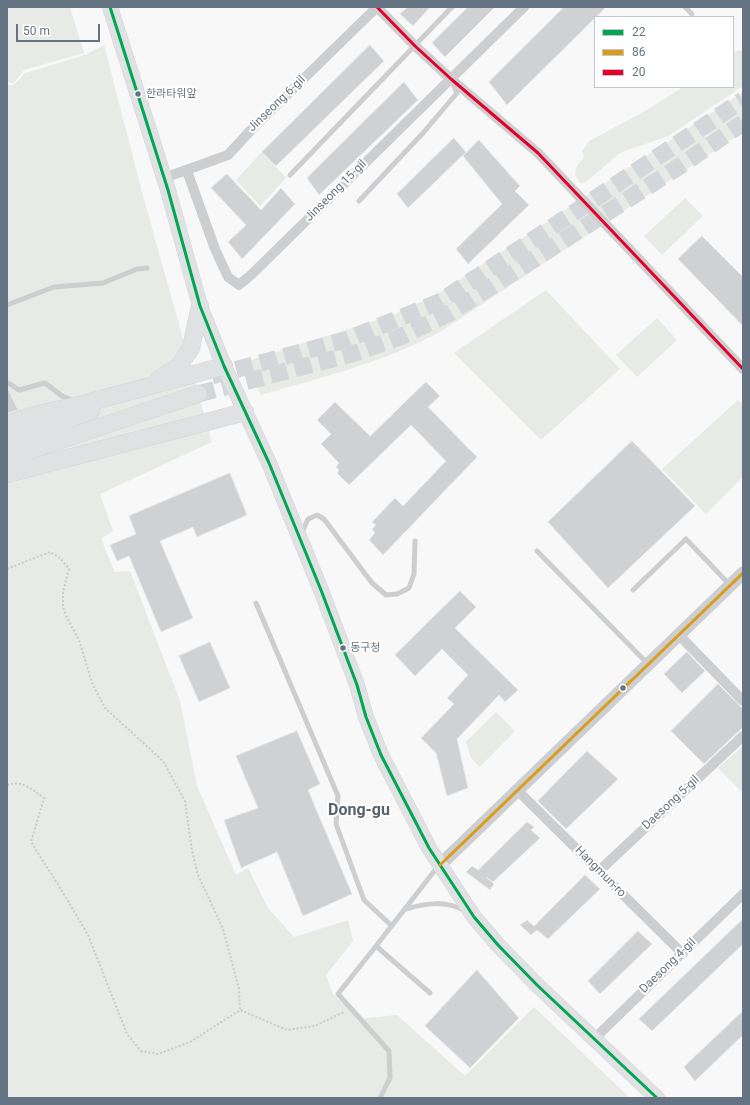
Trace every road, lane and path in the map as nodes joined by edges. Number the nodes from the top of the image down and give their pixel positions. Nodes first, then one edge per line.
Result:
1 (110, 7) edge
2 (377, 7) edge
3 (452, 7) edge
4 (524, 7) edge
5 (685, 7) edge
6 (692, 14) dead end
7 (415, 46) junction
8 (451, 79) junction
9 (187, 170) junction
10 (290, 175) dead end
11 (164, 178) junction
12 (359, 201) dead end
13 (147, 268) dead end
14 (7, 305) edge
15 (200, 306) junction
16 (224, 366) junction
17 (743, 369) edge
18 (7, 382) edge
19 (151, 385) junction
20 (83, 404) junction
21 (245, 412) junction
22 (7, 424) edge
23 (7, 442) edge
24 (7, 458) edge
25 (7, 474) edge
26 (301, 541) junction
27 (415, 541) dead end
28 (537, 551) dead end
29 (7, 570) edge
30 (743, 573) edge
31 (730, 586) junction
32 (633, 590) dead end
33 (256, 603) dead end
34 (679, 635) junction
35 (649, 664) junction
36 (743, 701) edge
37 (743, 736) edge
38 (7, 785) edge
39 (518, 791) junction
40 (440, 865) junction
41 (599, 871) junction
42 (743, 894) edge
43 (405, 909) junction
44 (474, 917) junction
45 (392, 926) junction
46 (376, 946) junction
47 (682, 953) junction
48 (430, 993) dead end
49 (350, 1008) junction
50 (240, 1010) junction
51 (594, 1039) junction
52 (380, 1098) edge
53 (657, 1098) edge

1 - 11 main road
2 - 7 street, Jinseong 6-gil
2 - 9 street, Jinseong 6-gil
3 - 7 lane
4 - 8 street, Jinseong 15-gil
5 - 6 lane
7 - 8 street, Jinseong 6-gil
7 - 10 lane
8 - 9 street, Jinseong 15-gil
8 - 12 lane
8 - 17 street, Jinseong 6-gil
9 - 11 street, Jinseong 6-gil
11 - 15 main road
13 - 14 lane
15 - 16 main road
15 - 19 highway
16 - 19 highway
16 - 21 main road
18 - 20 lane
19 - 20 highway
20 - 22 highway
21 - 25 highway
21 - 26 main road
23 - 24 highway
26 - 27 lane
26 - 40 main road
28 - 35 lane
29 - 50 path
30 - 31 street
31 - 32 lane
31 - 34 street
33 - 45 lane
34 - 35 street
34 - 36 street
35 - 39 street
37 - 41 street, Daesong 5-gil
38 - 50 path
39 - 40 street
39 - 41 street, Hangmun-ro
40 - 43 lane
40 - 44 main road
41 - 47 street, Hangmun-ro
42 - 47 street, Daesong 4-gil
43 - 44 lane
43 - 45 lane
44 - 51 main road
45 - 46 lane
46 - 48 lane
46 - 49 lane
47 - 51 street, Daesong 4-gil
49 - 50 path
49 - 52 lane
51 - 53 main road

